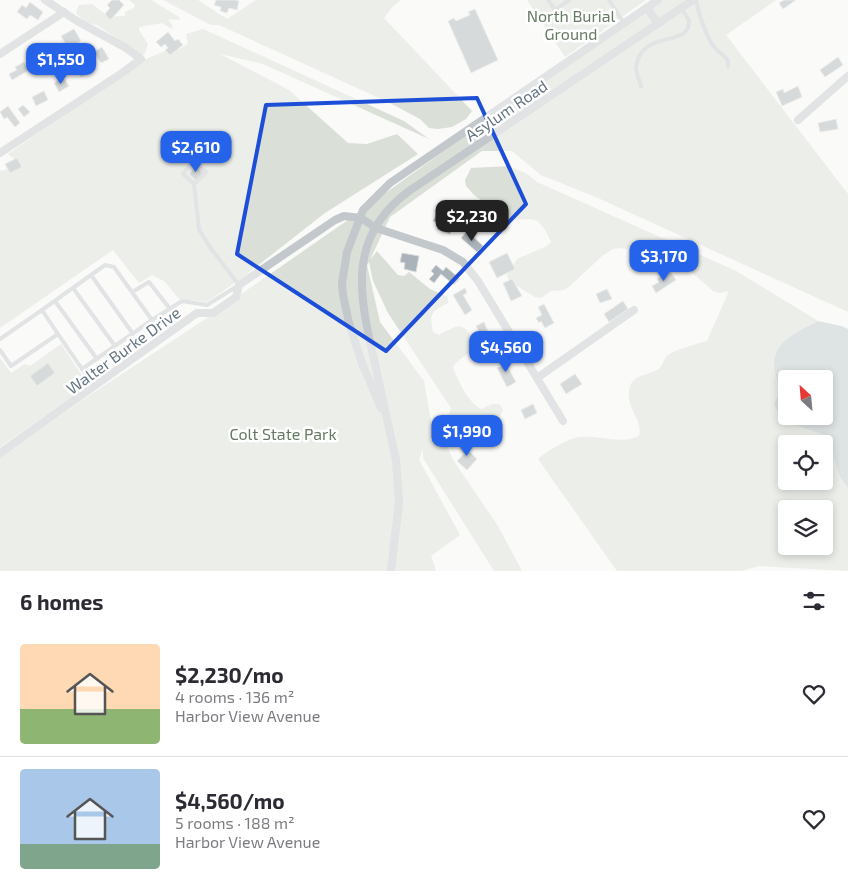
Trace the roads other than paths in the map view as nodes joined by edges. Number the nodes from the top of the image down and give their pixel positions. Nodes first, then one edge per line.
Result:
1 (45, 0) edge
2 (548, 0) edge
3 (570, 0) edge
4 (608, 0) edge
5 (658, 0) edge
6 (695, 0) edge
7 (647, 8) junction
8 (681, 8) junction
9 (64, 12) junction
10 (625, 23) junction
11 (658, 24) junction
12 (0, 54) edge
13 (728, 66) dead end
14 (848, 76) edge
15 (641, 86) dead end
16 (798, 120) dead end
17 (188, 137) dead end
18 (0, 153) edge
19 (193, 161) junction
20 (194, 184) junction
21 (361, 218) junction
22 (376, 228) junction
23 (91, 275) junction
24 (239, 285) junction
25 (73, 288) junction
26 (132, 292) junction
27 (55, 301) junction
28 (170, 309) junction
29 (42, 310) junction
30 (634, 310) dead end
31 (152, 320) junction
32 (58, 334) junction
33 (133, 334) junction
34 (0, 339) edge
35 (115, 346) junction
36 (0, 350) edge
37 (97, 359) junction
38 (82, 369) junction
39 (536, 378) junction
40 (95, 387) junction
41 (562, 421) dead end
42 (391, 436) junction
43 (0, 453) edge
44 (392, 555) junction
45 (384, 571) edge
46 (390, 571) edge

1 - 9 street
2 - 3 lane
4 - 10 lane
5 - 7 street, Asylum Road
6 - 8 street, Asylum Road
6 - 13 lane
7 - 10 street, Asylum Road
7 - 11 street
8 - 11 street, Asylum Road
8 - 15 lane
9 - 12 street
9 - 18 street
10 - 21 street, Asylum Road
11 - 22 street, Asylum Road
14 - 16 street
17 - 19 lane
19 - 20 lane
19 - 20 lane
20 - 24 lane
21 - 22 street
21 - 24 street, Walter Burke Drive
21 - 42 street
22 - 39 street
22 - 42 street
23 - 25 lane
23 - 26 lane
23 - 33 lane
24 - 28 lane
24 - 40 street, Walter Burke Drive
25 - 27 lane
25 - 35 lane
26 - 28 lane
26 - 31 lane
27 - 29 lane
27 - 37 lane
28 - 31 lane
29 - 32 lane
29 - 34 lane
30 - 39 street
31 - 33 lane
32 - 36 lane
32 - 38 lane
33 - 35 lane
35 - 37 lane
37 - 38 lane
38 - 40 lane
39 - 41 street
40 - 43 street, Walter Burke Drive
42 - 44 street
44 - 45 street
44 - 46 street

